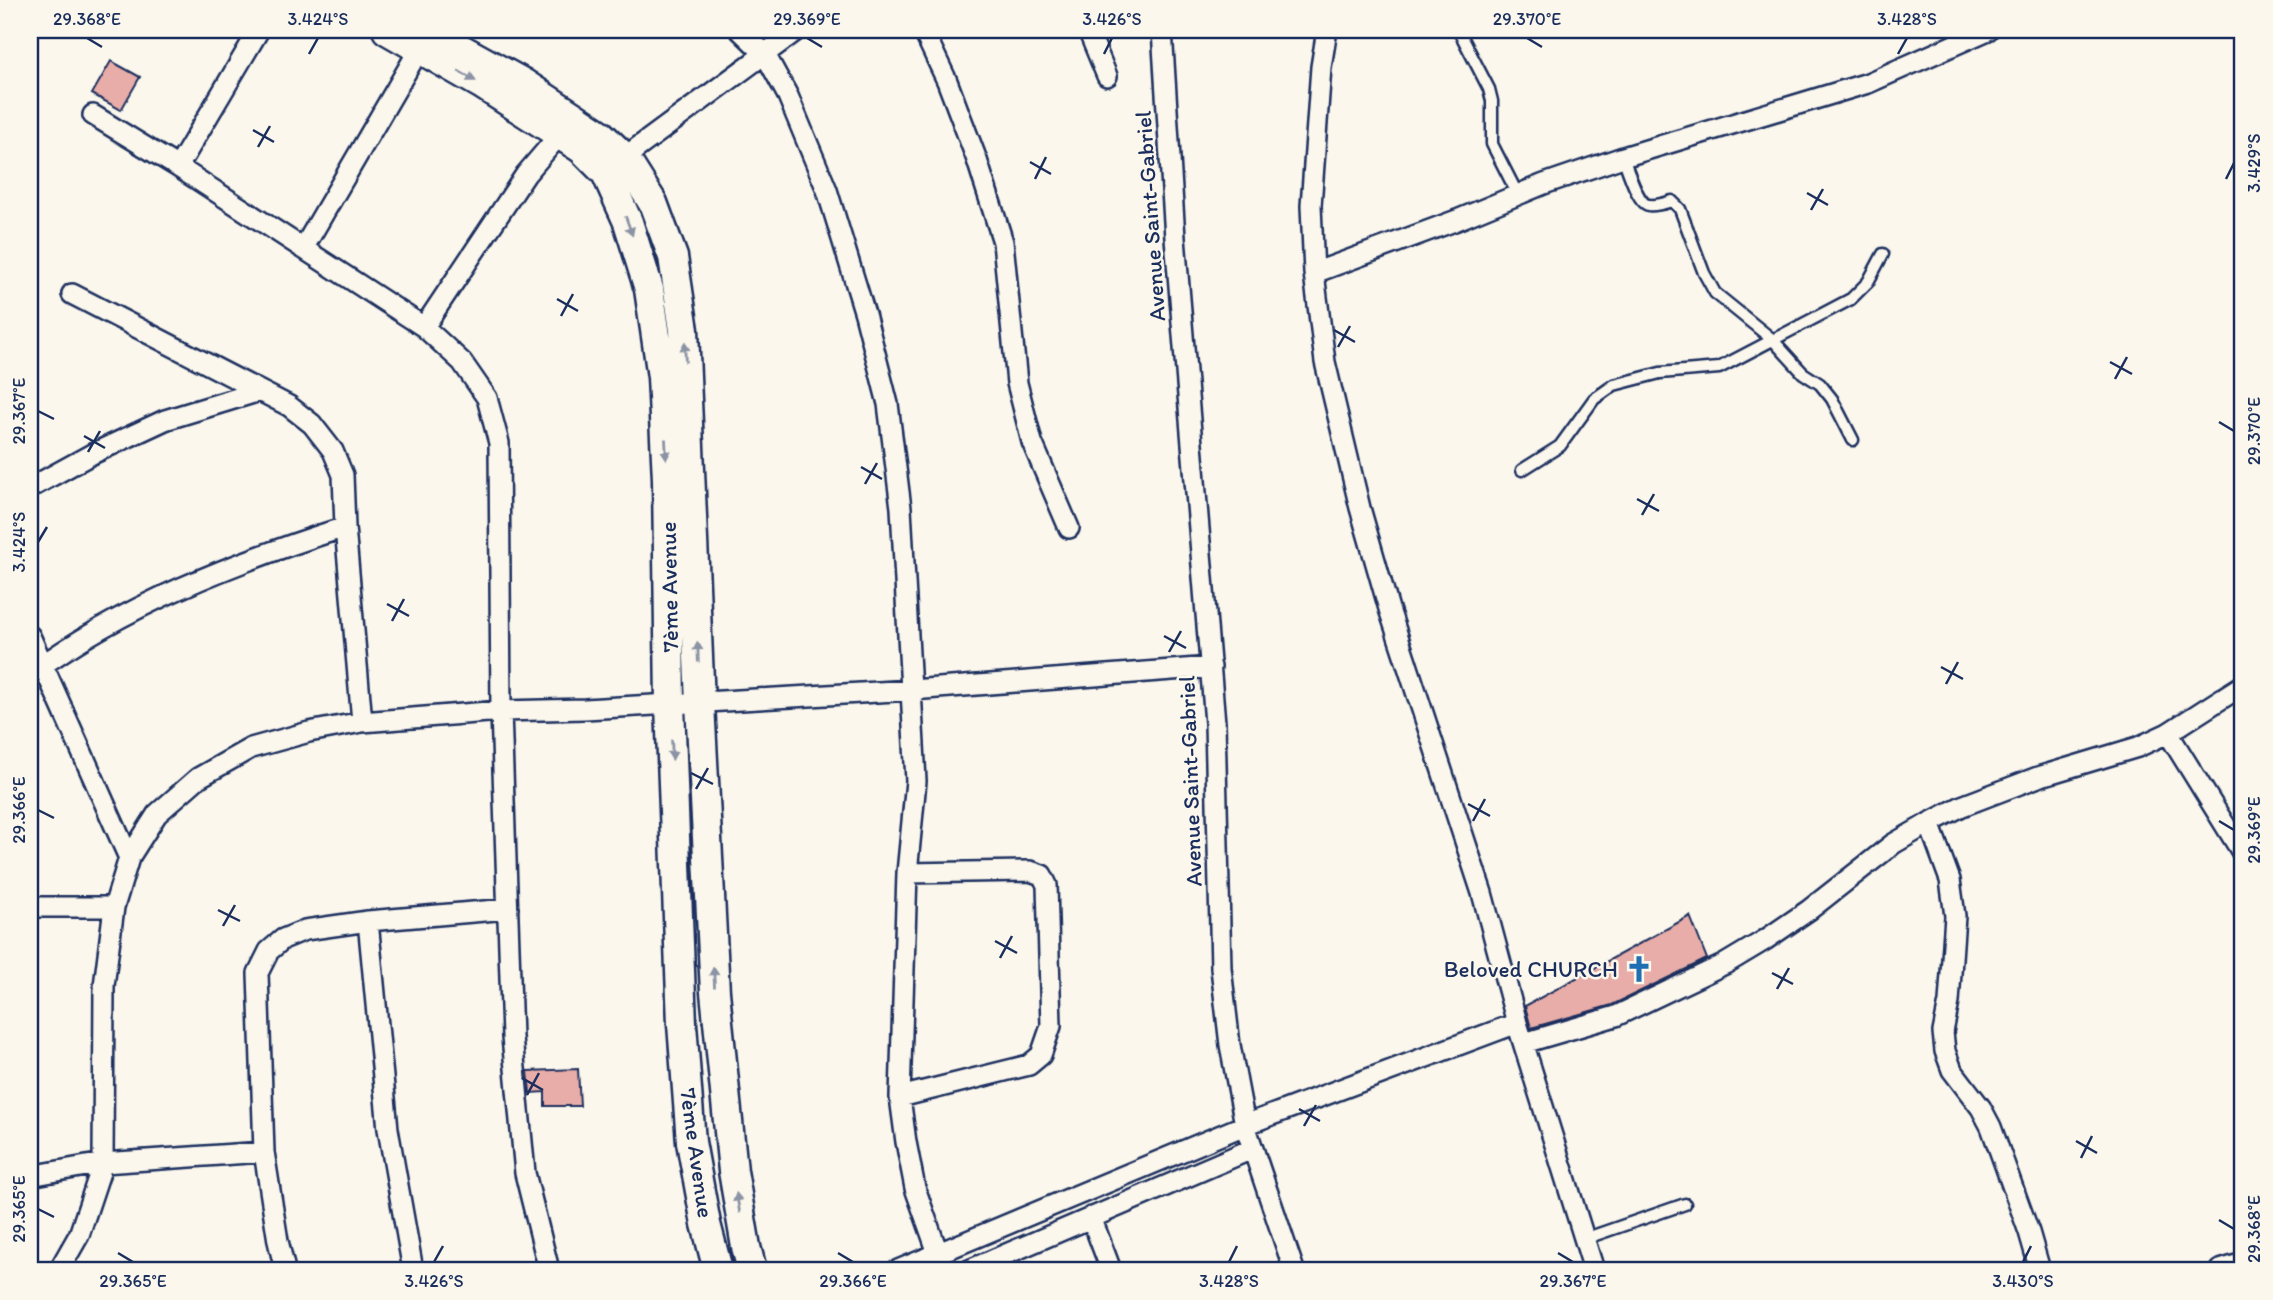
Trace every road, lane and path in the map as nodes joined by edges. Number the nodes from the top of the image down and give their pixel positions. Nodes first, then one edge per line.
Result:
1 (259, 30) edge
2 (387, 30) edge
3 (740, 30) edge
4 (797, 30) edge
5 (923, 30) edge
6 (1088, 30) edge
7 (1162, 30) edge
8 (1327, 30) edge
9 (1988, 30) edge
10 (1459, 31) edge
11 (423, 39) edge
12 (765, 54) junction
13 (1107, 76) dead end
14 (93, 114) dead end
15 (568, 125) junction
16 (1623, 157) junction
17 (615, 165) junction
18 (178, 167) junction
19 (1518, 195) junction
20 (303, 249) junction
21 (1883, 254) dead end
22 (1314, 273) junction
23 (72, 294) dead end
24 (424, 327) junction
25 (1773, 340) junction
26 (260, 391) junction
27 (1853, 440) dead end
28 (1522, 470) dead end
29 (30, 488) edge
30 (345, 527) junction
31 (1069, 528) dead end
32 (30, 636) edge
33 (1211, 667) junction
34 (37, 669) edge
35 (2243, 685) edge
36 (912, 690) junction
37 (700, 703) junction
38 (670, 704) junction
39 (501, 711) junction
40 (362, 722) junction
41 (2168, 733) junction
42 (1929, 823) junction
43 (2243, 854) edge
44 (129, 858) junction
45 (907, 873) junction
46 (114, 906) junction
47 (30, 907) edge
48 (508, 909) junction
49 (368, 921) junction
50 (1517, 1023) junction
51 (1524, 1043) junction
52 (900, 1097) junction
53 (1245, 1125) junction
54 (1252, 1149) junction
55 (264, 1152) junction
56 (103, 1163) junction
57 (30, 1176) edge
58 (1685, 1204) dead end
59 (1091, 1217) junction
60 (1584, 1239) junction
61 (942, 1262) edge
62 (2243, 1263) edge
63 (59, 1270) edge
64 (285, 1270) edge
65 (413, 1270) edge
66 (549, 1270) edge
67 (718, 1270) edge
68 (752, 1270) edge
69 (898, 1270) edge
70 (969, 1270) edge
71 (1111, 1270) edge
72 (1294, 1270) edge
73 (1594, 1270) edge
74 (2040, 1270) edge
75 (2220, 1270) edge

1 - 18 street
2 - 11 street, 7ème Avenue
3 - 12 street
4 - 12 street
5 - 31 street
6 - 13 street
7 - 33 street, Avenue Saint-Gabriel
8 - 22 street
9 - 16 street
10 - 19 lane
11 - 15 street, 7ème Avenue
11 - 20 street
12 - 17 street
12 - 36 street
14 - 18 street
15 - 17 street, 7ème Avenue
15 - 24 street
16 - 19 street
16 - 25 lane
37 -> 17 street, 7ème Avenue
17 -> 38 street, 7ème Avenue
18 - 20 street
19 - 22 street
20 - 24 street
21 - 25 lane
22 - 50 street
23 - 26 street
24 - 39 street
25 - 27 lane
25 - 28 lane
26 - 29 street
26 - 30 street
30 - 34 street
30 - 40 street
32 - 34 street
33 - 36 street
33 - 53 street, Avenue Saint-Gabriel
34 - 44 street
35 - 41 street
36 - 37 street
36 - 45 street
37 - 38 street
68 -> 37 street, 7ème Avenue
38 - 39 street
38 -> 67 street, 7ème Avenue
39 - 40 street
39 - 48 street
40 - 44 street
41 - 42 street
41 - 43 street
42 - 51 street
42 - 74 street
44 - 46 street
45 - 52 street
45 - 52 street
46 - 47 street
46 - 56 street
48 - 49 street
48 - 66 street
49 - 55 street
49 - 65 street
50 - 51 street
50 - 53 street
51 - 60 street
52 - 61 street
53 - 54 street, Avenue Saint-Gabriel
53 - 61 street
54 - 59 street
54 - 72 street, Avenue Saint-Gabriel
55 - 56 street
55 - 64 street
56 - 57 street
56 - 63 street
58 - 60 lane
59 - 70 street
59 - 71 street
60 - 73 street
61 - 69 street
62 - 75 street

